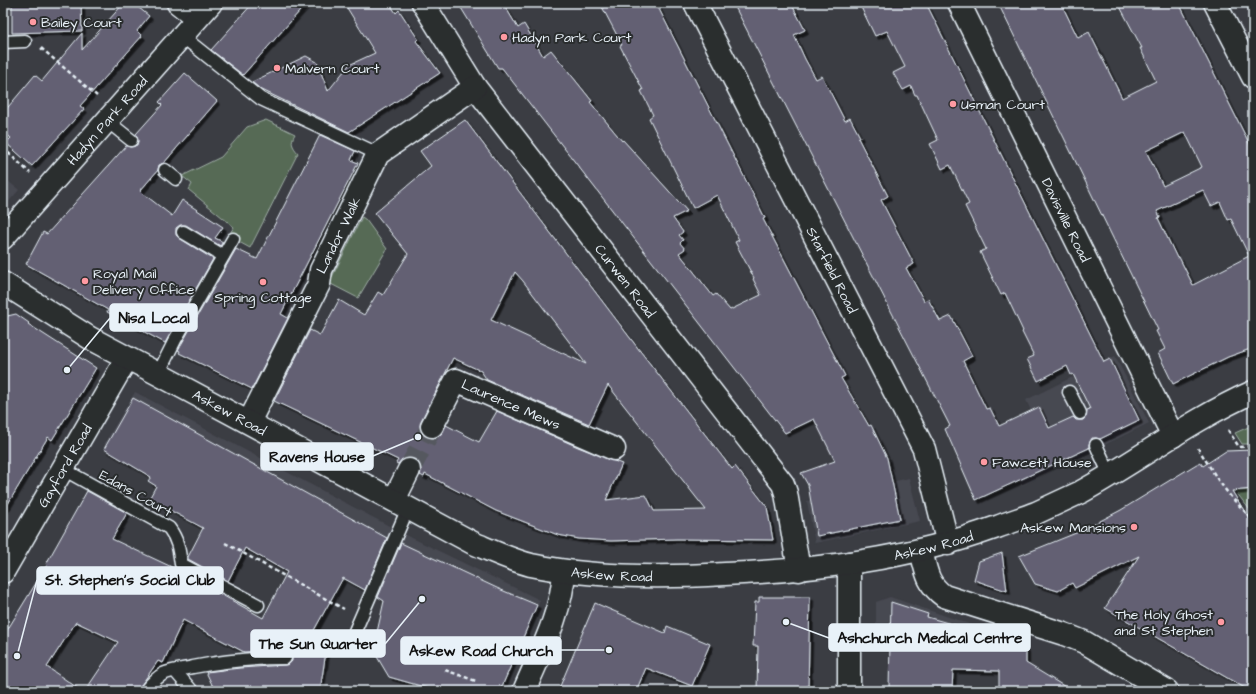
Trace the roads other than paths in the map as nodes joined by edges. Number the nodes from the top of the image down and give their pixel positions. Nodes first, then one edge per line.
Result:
1 (178, 3) edge
2 (423, 3) edge
3 (695, 3) edge
4 (959, 3) edge
5 (1216, 3) edge
6 (204, 11) edge
7 (182, 36) junction
8 (25, 41) road end
9 (3, 42) edge
10 (1253, 77) edge
11 (475, 87) junction
12 (106, 120) junction
13 (131, 140) dead end
14 (378, 154) junction
15 (165, 170) dead end
16 (176, 179) dead end
17 (183, 232) dead end
18 (3, 238) edge
19 (233, 239) dead end
20 (223, 256) junction
21 (3, 283) edge
22 (127, 358) junction
23 (158, 374) junction
24 (1069, 392) dead end
25 (1253, 392) edge
26 (1080, 413) dead end
27 (249, 422) junction
28 (432, 426) tunnel mouth
29 (1173, 436) junction
30 (1096, 445) dead end
31 (614, 449) dead end
32 (63, 469) junction
33 (409, 470) tunnel mouth
34 (1110, 475) junction
35 (401, 504) junction
36 (948, 544) junction
37 (921, 550) junction
38 (849, 563) junction
39 (799, 570) junction
40 (564, 571) junction
41 (3, 572) edge
42 (258, 605) dead end
43 (355, 631) dead end
44 (285, 658) dead end
45 (175, 671) junction
46 (145, 691) edge
47 (192, 691) edge
48 (524, 691) edge
49 (849, 691) edge
50 (1167, 691) edge

1 - 6 street
2 - 11 street, Curwen Road
3 - 36 street, Starfield Road
4 - 29 street, Davisville Road
5 - 10 street
6 - 7 street, Hadyn Park Road
7 - 12 street, Hadyn Park Road
7 - 14 lane
8 - 9 lane
11 - 14 street, Landor Walk
11 - 39 street, Curwen Road
12 - 13 lane
12 - 18 street, Hadyn Park Road
14 - 27 street, Landor Walk
15 - 16 lane
17 - 20 lane
19 - 20 lane
20 - 23 lane
21 - 22 street, Askew Road
22 - 23 street, Askew Road
22 - 32 street, Gayford Road
23 - 27 street, Askew Road
24 - 26 lane
25 - 29 street, Askew Road
27 - 35 street, Askew Road
28 - 31 street, Laurence Mews
29 - 34 street, Askew Road
30 - 34 lane
32 - 41 street, Gayford Road
32 - 42 lane, Edans Court
33 - 35 street
34 - 36 street, Askew Road
35 - 40 street, Askew Road
35 - 43 lane
36 - 37 street, Askew Road
37 - 38 street, Askew Road
37 - 50 street
38 - 39 street, Askew Road
38 - 49 street
39 - 40 street, Askew Road
40 - 48 street
44 - 45 lane
45 - 46 lane
45 - 47 lane

